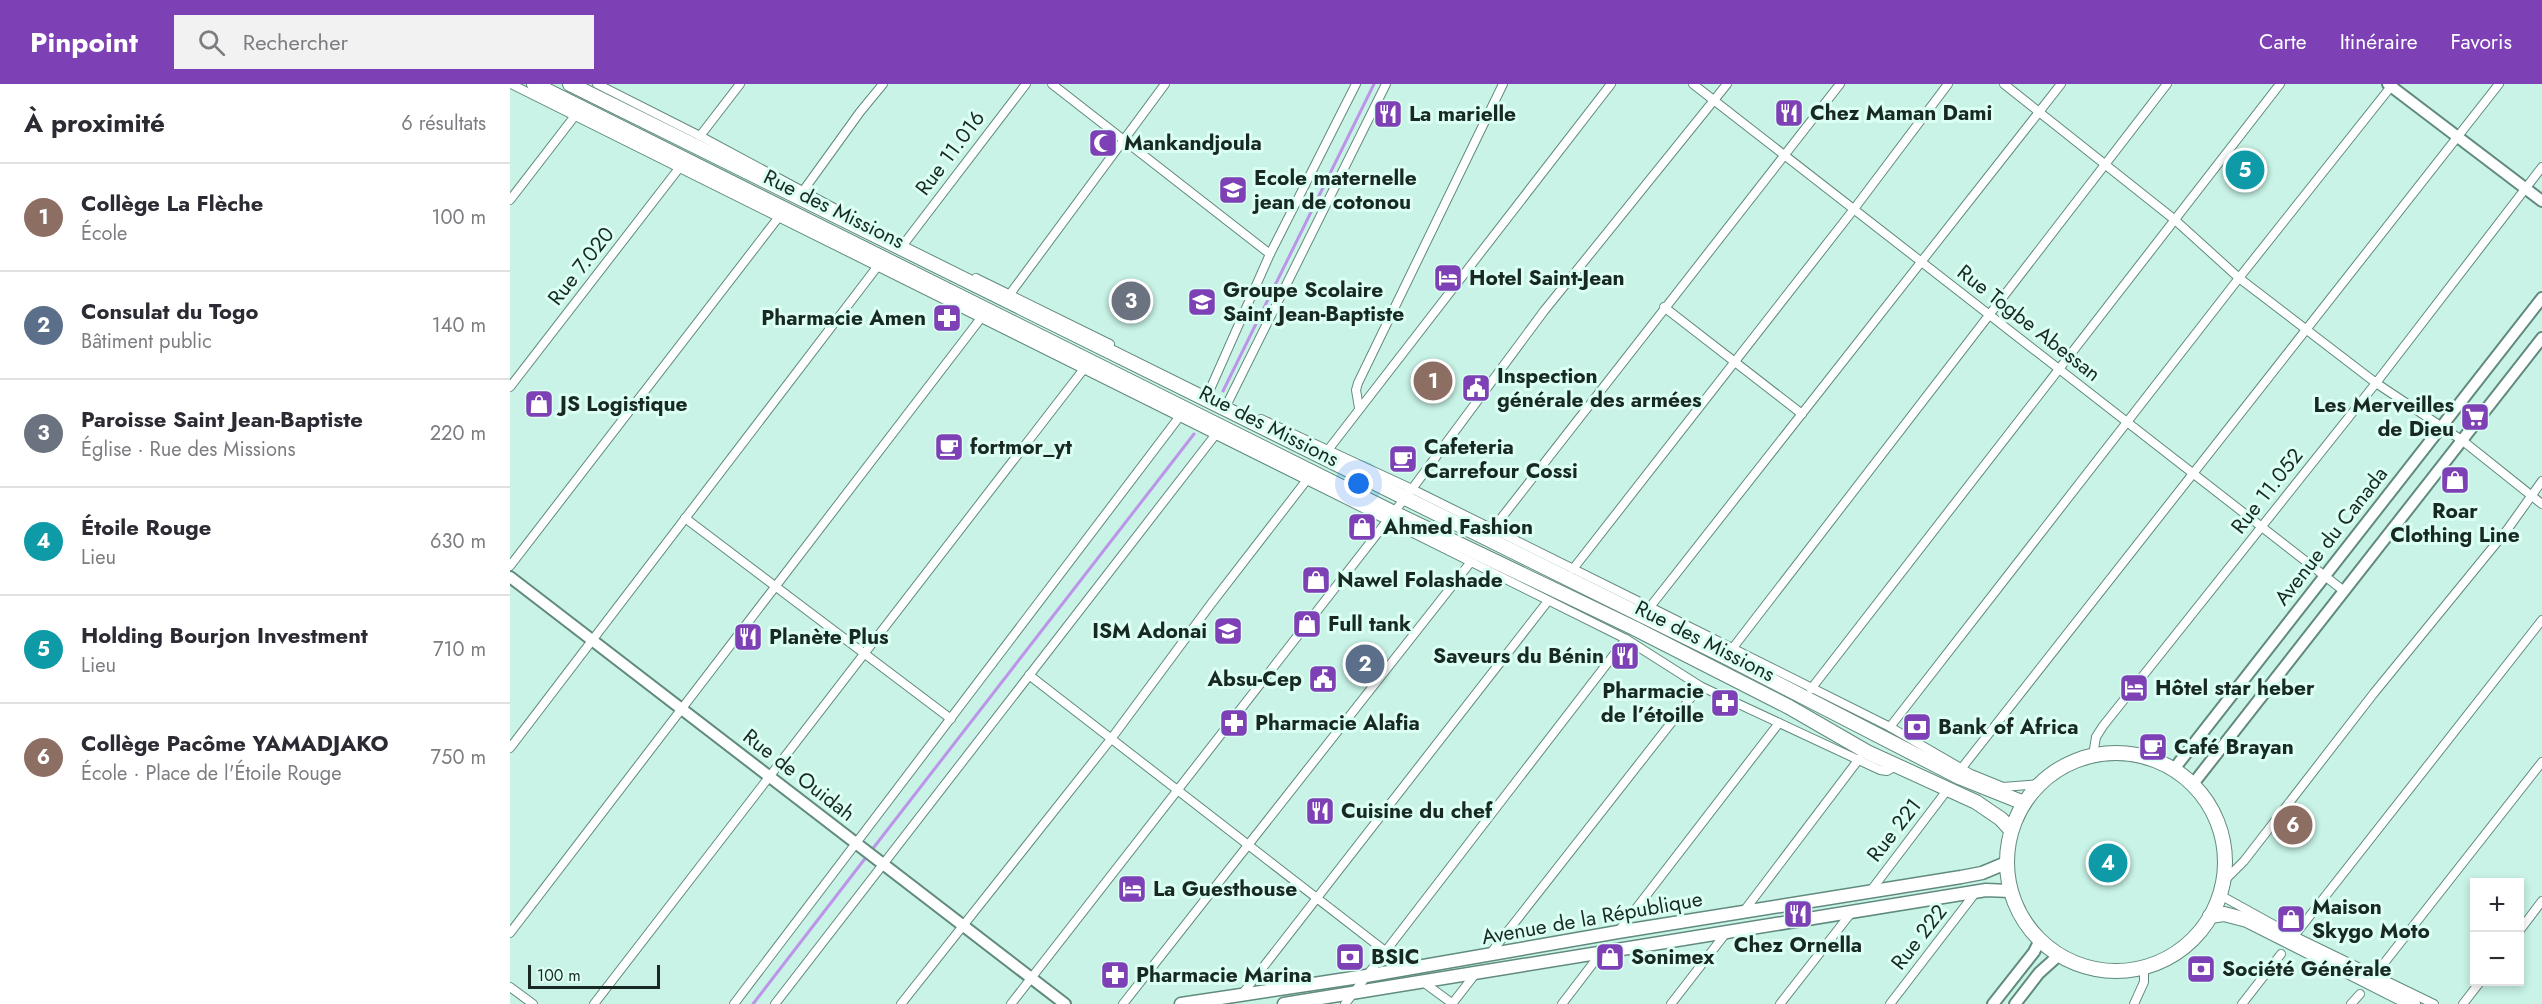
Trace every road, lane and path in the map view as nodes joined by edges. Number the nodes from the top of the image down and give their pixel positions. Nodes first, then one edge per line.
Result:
1 (511, 84) edge
2 (534, 84) edge
3 (570, 84) edge
4 (740, 84) edge
5 (883, 84) edge
6 (1026, 84) edge
7 (1052, 84) edge
8 (1165, 84) edge
9 (1356, 84) edge
10 (1386, 84) edge
11 (1503, 84) edge
12 (1611, 84) edge
13 (1693, 84) edge
14 (1727, 84) edge
15 (1840, 84) edge
16 (1948, 84) edge
17 (2004, 84) edge
18 (2061, 84) edge
19 (2167, 84) edge
20 (2280, 84) edge
21 (2499, 84) edge
22 (602, 85) edge
23 (2391, 85) edge
24 (1714, 101) junction
25 (2039, 112) junction
26 (574, 117) junction
27 (700, 136) junction
28 (2457, 136) junction
29 (1122, 139) junction
30 (1784, 155) junction
31 (2104, 164) junction
32 (680, 167) junction
33 (2542, 167) edge
34 (2525, 189) junction
35 (803, 191) junction
36 (510, 200) edge
37 (2542, 201) edge
38 (1854, 209) junction
39 (778, 218) junction
40 (2175, 220) junction
41 (903, 245) junction
42 (1270, 254) junction
43 (1921, 262) junction
44 (877, 267) junction
45 (2239, 278) junction
46 (1010, 294) junction
47 (2542, 298) edge
48 (1664, 307) junction
49 (1988, 314) junction
50 (981, 318) junction
51 (2307, 327) junction
52 (2542, 338) edge
53 (1735, 361) junction
54 (2059, 369) junction
55 (1083, 370) junction
56 (511, 383) edge
57 (2376, 383) junction
58 (1208, 394) junction
59 (1227, 404) junction
60 (1359, 408) junction
61 (1802, 414) junction
62 (1180, 416) junction
63 (2127, 422) junction
64 (2441, 425) junction
65 (1216, 434) junction
66 (2463, 441) junction
67 (1328, 450) junction
68 (2192, 473) junction
69 (1306, 481) junction
70 (2542, 481) edge
71 (1408, 494) junction
72 (2531, 495) junction
73 (2542, 504) edge
74 (1390, 516) junction
75 (685, 518) junction
76 (2262, 527) junction
77 (1492, 530) junction
78 (1470, 563) junction
79 (510, 566) edge
80 (1573, 569) junction
81 (510, 577) edge
82 (2325, 577) junction
83 (774, 588) junction
84 (2344, 591) junction
85 (1548, 601) junction
86 (1650, 607) junction
87 (2542, 620) edge
88 (1626, 639) junction
89 (592, 640) junction
90 (1732, 649) junction
91 (863, 654) junction
92 (1029, 675) junction
93 (1700, 686) junction
94 (1811, 689) junction
95 (682, 709) junction
96 (951, 719) junction
97 (1779, 723) junction
98 (1890, 727) junction
99 (1111, 739) junction
100 (510, 747) edge
101 (2093, 755) junction
102 (1859, 759) junction
103 (2542, 762) edge
104 (1896, 766) junction
105 (1961, 769) junction
106 (2174, 769) junction
107 (769, 777) junction
108 (2039, 784) junction
109 (2193, 784) junction
110 (1948, 789) junction
111 (1177, 790) junction
112 (2024, 803) junction
113 (2011, 830) junction
114 (857, 844) junction
115 (1247, 844) junction
116 (2006, 863) junction
117 (884, 865) junction
118 (2222, 889) junction
119 (2010, 891) junction
120 (1869, 892) junction
121 (1977, 892) junction
122 (1317, 898) junction
123 (2542, 901) edge
124 (1743, 913) junction
125 (1851, 913) junction
126 (2210, 916) junction
127 (962, 925) junction
128 (2524, 925) edge
129 (1618, 932) junction
130 (510, 933) edge
131 (1726, 933) junction
132 (2294, 936) junction
133 (2040, 940) junction
134 (1386, 952) junction
135 (1602, 952) junction
136 (2281, 954) dead end
137 (2059, 955) junction
138 (1489, 956) junction
139 (2144, 966) junction
140 (1408, 969) junction
141 (1477, 972) junction
142 (1366, 976) junction
143 (2374, 976) junction
144 (1031, 978) junction
145 (1424, 982) junction
146 (2476, 986) edge
147 (510, 987) edge
148 (1243, 993) junction
149 (1353, 993) junction
150 (2360, 994) dead end
151 (532, 1004) edge
152 (594, 1004) edge
153 (734, 1004) edge
154 (775, 1004) edge
155 (901, 1004) edge
156 (1011, 1004) edge
157 (1065, 1004) edge
158 (1124, 1004) edge
159 (1181, 1004) edge
160 (1284, 1004) edge
161 (1345, 1004) edge
162 (1453, 1004) edge
163 (1562, 1004) edge
164 (1671, 1004) edge
165 (1780, 1004) edge
166 (1890, 1004) edge
167 (1993, 1004) edge
168 (2015, 1004) edge
169 (2134, 1004) edge
170 (2242, 1004) edge
171 (2351, 1004) edge
172 (2413, 1004) edge
173 (2434, 1004) edge
174 (2463, 1004) edge

1 - 26 street
2 - 74 highway, Rue des Missions
3 - 71 highway, Rue des Missions
4 - 27 street
5 - 35 street
6 - 41 street, Rue 11.016
7 - 29 street
8 - 29 street
9 - 42 street
10 - 59 street
11 - 60 street
12 - 60 street
13 - 24 street, Rue Togbe Abessan
14 - 24 street
15 - 30 street
16 - 38 street
17 - 25 street
18 - 25 street
19 - 31 street
20 - 40 street
21 - 28 street
22 - 27 street
23 - 28 main road
23 - 45 street
24 - 30 street, Rue Togbe Abessan
24 - 71 street
25 - 31 street
25 - 43 street
26 - 32 street
26 - 36 street
27 - 35 street
28 - 34 main road
28 - 51 street
29 - 42 street
29 - 46 street
30 - 38 street, Rue Togbe Abessan
30 - 48 street
31 - 40 street
31 - 49 street
32 - 39 street
32 - 56 street, Rue 7.020
33 - 34 street, Rue 11.052
34 - 37 main road
34 - 57 street, Rue 11.052
35 - 41 street
38 - 43 street, Rue Togbe Abessan
38 - 53 street
39 - 44 street
39 - 79 street
40 - 45 street
40 - 54 street
41 - 46 street
42 - 58 street
43 - 49 street, Rue Togbe Abessan
43 - 61 street
44 - 50 street
44 - 75 street
45 - 51 street
45 - 63 street
46 - 58 street
47 - 64 main road, Avenue du Canada
48 - 53 street
48 - 77 street
49 - 54 street, Rue Togbe Abessan
49 - 90 street
50 - 55 street
50 - 83 street
51 - 57 street
51 - 68 street
52 - 66 main road, Avenue du Canada
53 - 61 street
53 - 80 street
54 - 63 street, Rue Togbe Abessan
54 - 94 street
55 - 62 street
55 - 91 street
57 - 64 street
57 - 76 street, Rue 11.052
58 - 59 street
59 - 67 street
60 - 67 street
61 - 86 street
62 - 65 street
62 - 96 street
63 - 68 street, Rue Togbe Abessan
63 - 98 street
64 - 66 street
64 - 82 main road, Avenue du Canada
65 - 69 street
65 - 92 street
66 - 72 street
66 - 84 main road, Avenue du Canada
67 - 71 street
68 - 76 street, Rue Togbe Abessan
68 - 105 street
69 - 74 street
69 - 99 street
70 - 72 street
71 - 74 street
71 - 77 street
71 - 112 highway, Rue des Missions
72 - 73 street
72 - 118 street
74 - 78 street
74 - 104 highway, Rue des Missions
74 - 111 street
75 - 83 street
75 - 89 street
76 - 82 street, Rue Togbe Abessan
76 - 101 street, Rue 11.052
77 - 80 street
78 - 85 street
78 - 115 street
80 - 86 street
81 - 89 main road, Rue de Ouidah
82 - 84 street, Rue Togbe Abessan
82 - 106 main road, Avenue du Canada
83 - 91 street
83 - 95 street
84 - 109 main road, Avenue du Canada
85 - 88 street
85 - 122 street
86 - 90 street
87 - 132 street
88 - 93 street
88 - 134 street
89 - 95 main road, Rue de Ouidah
89 - 100 street
90 - 94 street
91 - 96 street
91 - 107 street
92 - 99 street
92 - 117 street
93 - 97 street
93 - 138 street
94 - 98 street
95 - 107 main road, Rue de Ouidah
95 - 130 street
96 - 114 street
97 - 102 street
97 - 129 street
98 - 105 street
99 - 111 street
99 - 127 street
101 - 106 highway
101 - 108 highway
102 - 104 street
102 - 124 street
103 - 143 street
104 - 110 highway, Rue des Missions
105 - 108 street
106 - 109 highway
107 - 114 main road, Rue de Ouidah
107 - 152 street
108 - 112 highway
109 - 118 highway
110 - 113 highway, Rue des Missions
110 - 120 street, Rue 221
111 - 115 street
111 - 144 street
112 - 113 highway
113 - 116 highway
114 - 117 main road, Rue de Ouidah
114 - 153 street
115 - 122 street
115 - 158 street
116 - 119 highway
116 - 120 main road, Avenue de la République
117 - 127 main road, Rue de Ouidah
117 - 154 street
118 - 126 highway
118 - 132 street
119 - 121 main road, Avenue de la République
119 - 133 highway
120 - 124 main road, Avenue de la République
121 - 125 main road, Avenue de la République
121 - 166 street, Rue 222
122 - 134 street
122 - 148 street
123 - 128 street
124 - 129 main road, Avenue de la République
125 - 131 main road, Avenue de la République
125 - 165 street
126 - 139 highway
126 - 172 highway
127 - 144 main road, Rue de Ouidah
127 - 155 street
129 - 138 main road, Avenue de la République
131 - 135 main road, Avenue de la République
131 - 164 street
132 - 143 street
133 - 137 highway
133 - 167 main road
134 - 140 street
134 - 142 street
135 - 141 main road, Avenue de la République
135 - 163 street
136 - 170 street
137 - 139 highway
137 - 168 main road
138 - 140 main road, Avenue de la République
139 - 169 street
140 - 142 main road, Avenue de la République
141 - 145 main road, Avenue de la République
141 - 162 street
142 - 148 main road, Avenue de la République
142 - 149 street
143 - 173 street
144 - 156 street
144 - 157 main road, Rue de Ouidah
145 - 149 main road, Avenue de la République
145 - 162 street
146 - 174 street
147 - 151 street
148 - 159 main road, Avenue de la République
149 - 160 main road, Avenue de la République
149 - 161 street
150 - 171 street

